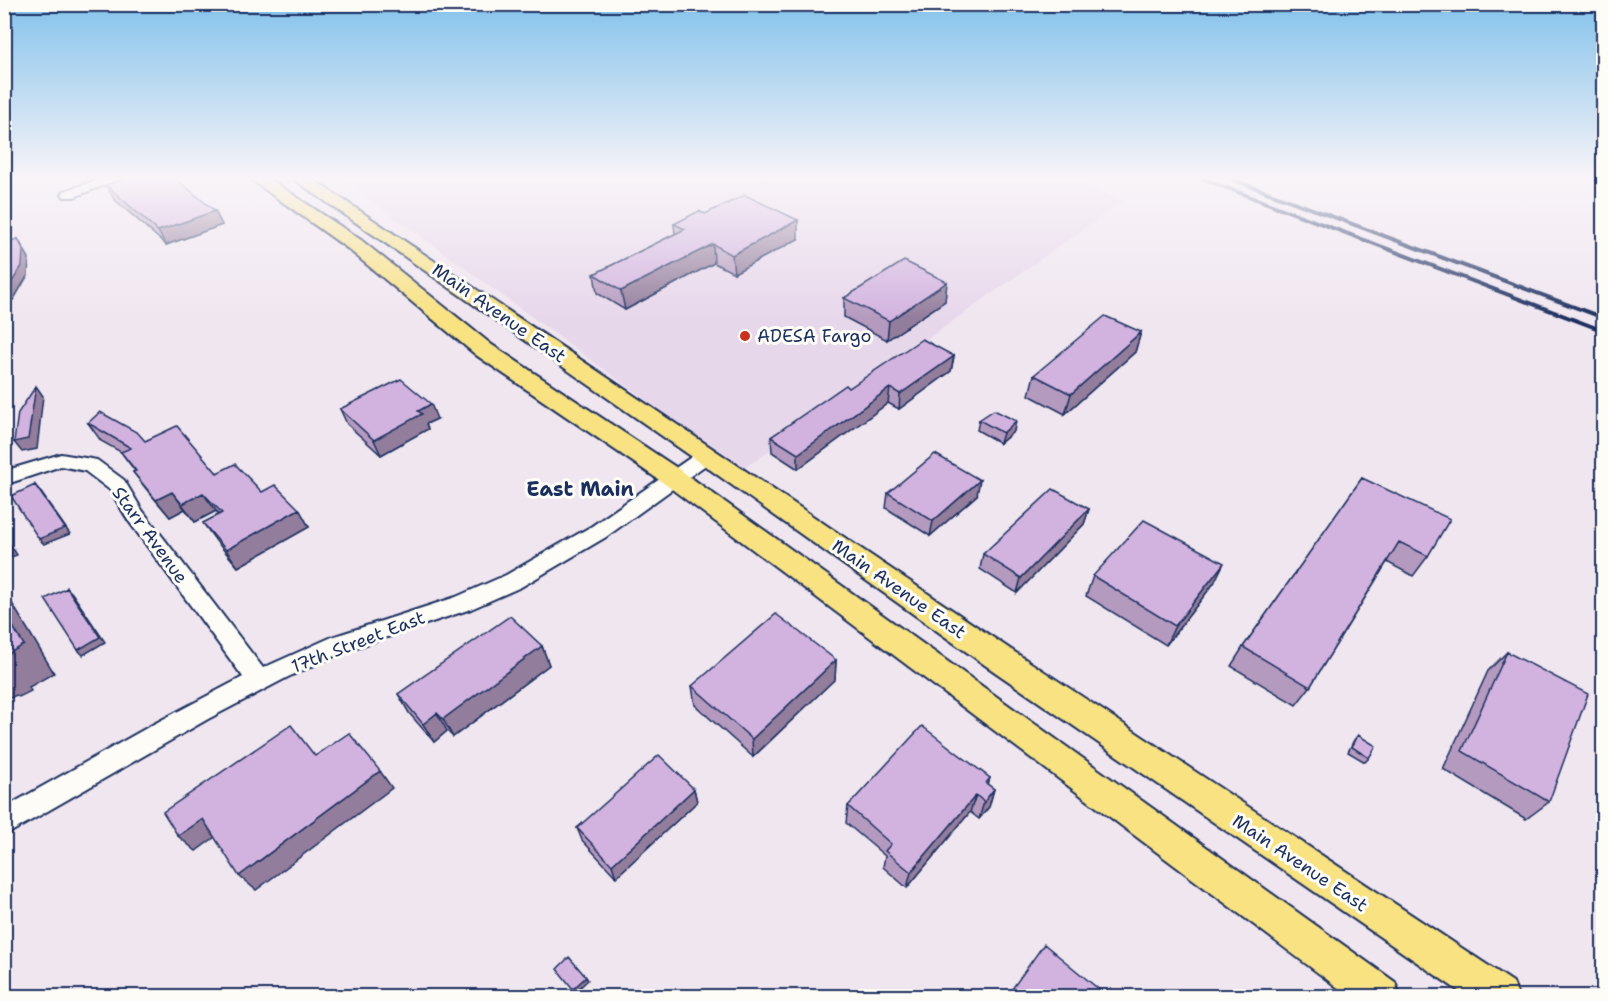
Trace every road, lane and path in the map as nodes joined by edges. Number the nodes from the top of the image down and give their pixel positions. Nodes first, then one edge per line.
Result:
1 (326, 225) edge
2 (369, 225) edge
3 (707, 455) junction
4 (4, 478) edge
5 (674, 478) junction
6 (259, 681) junction
7 (4, 823) edge
8 (1381, 996) edge
9 (1499, 996) edge

1 - 5 main road, Main Avenue East
2 - 3 main road, Main Avenue East
3 - 5 street, 17th Street East
3 - 9 main road, Main Avenue East
4 - 6 street, Starr Avenue
5 - 6 street, 17th Street East
5 - 8 main road, Main Avenue East
6 - 7 street, 17th Street East

